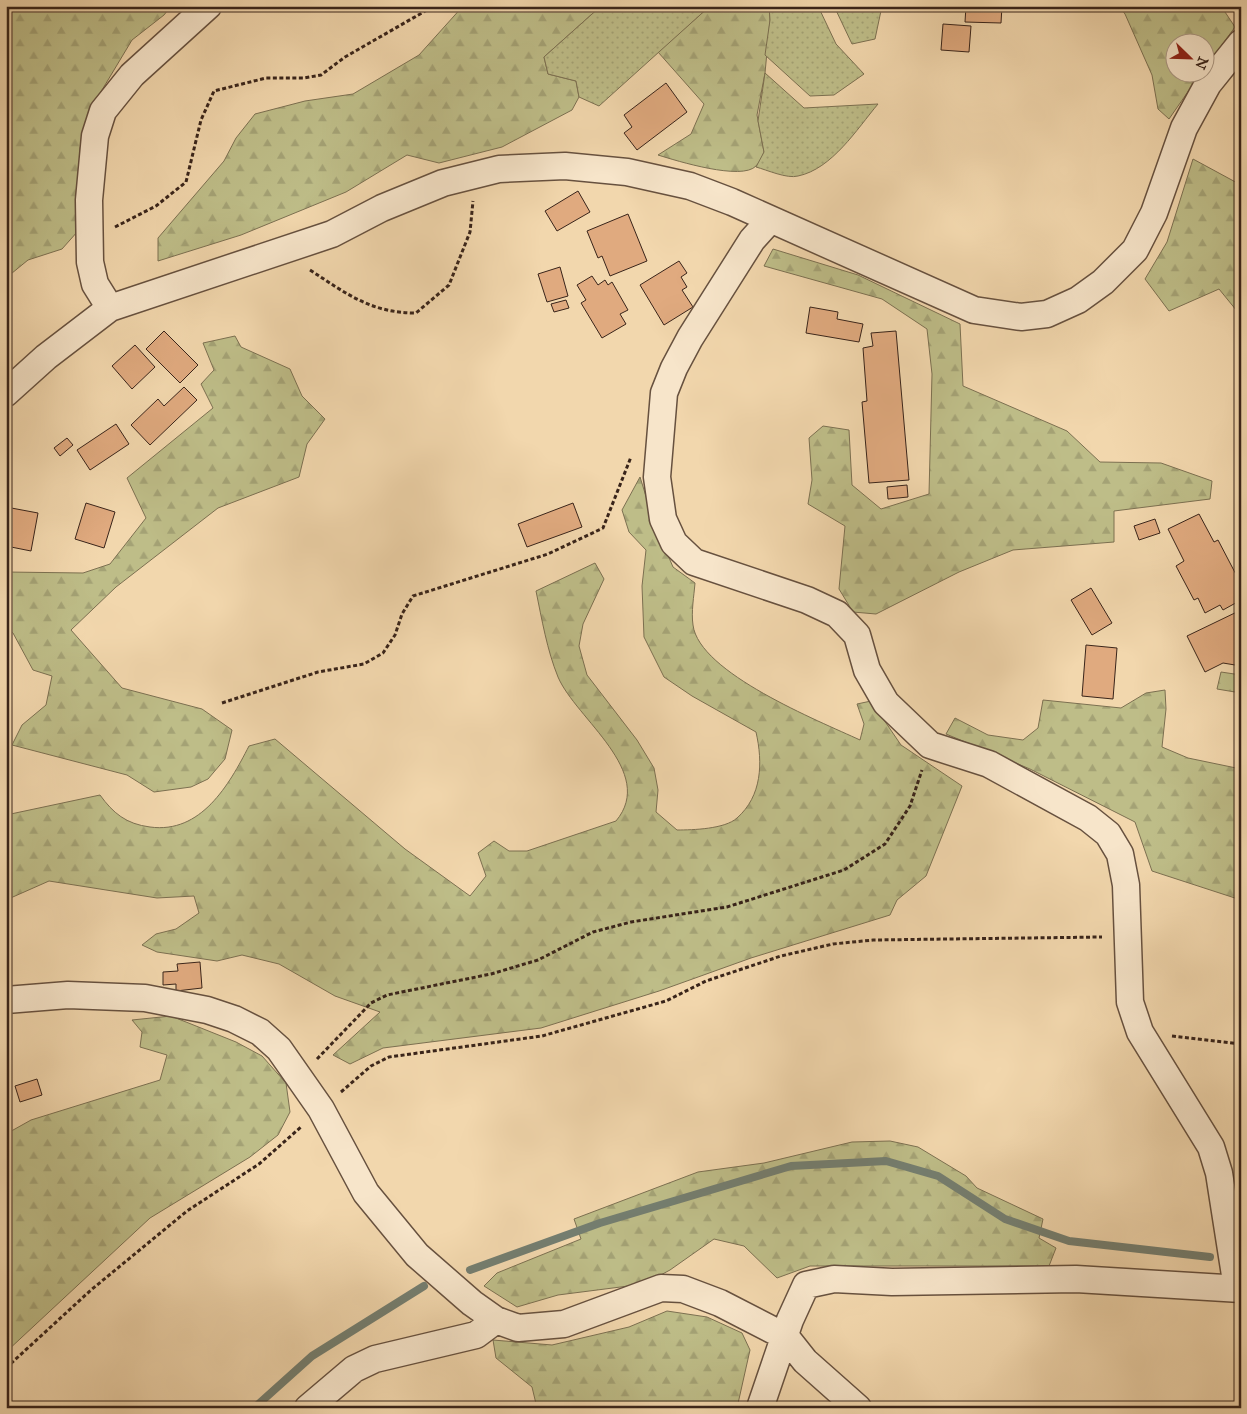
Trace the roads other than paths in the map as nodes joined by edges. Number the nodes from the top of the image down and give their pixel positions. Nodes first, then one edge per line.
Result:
1 (208, 6) edge
2 (1241, 43) edge
3 (770, 220) junction
4 (110, 308) junction
5 (6, 393) edge
6 (6, 1000) edge
7 (1239, 1289) edge
8 (496, 1320) junction
9 (786, 1337) junction
10 (308, 1408) edge
11 (760, 1408) edge
12 (858, 1408) edge

1 - 4 street
2 - 3 street
3 - 4 street
3 - 7 street
4 - 5 street
6 - 8 street
7 - 9 street
8 - 9 street
8 - 10 street
9 - 11 street
9 - 12 street

